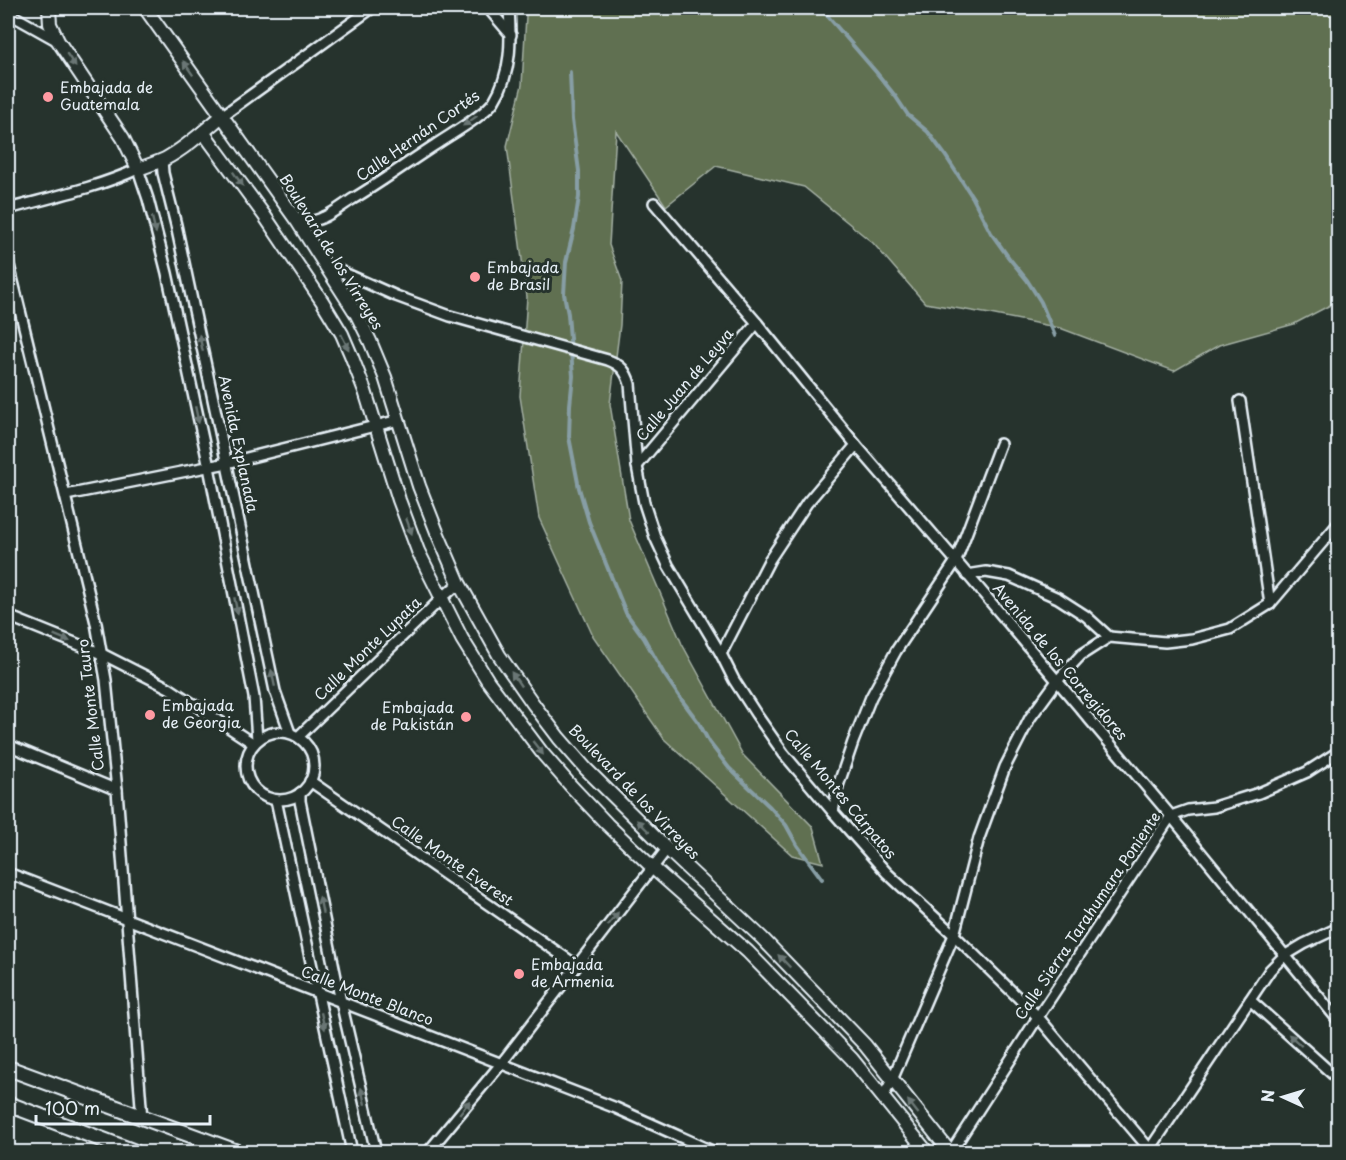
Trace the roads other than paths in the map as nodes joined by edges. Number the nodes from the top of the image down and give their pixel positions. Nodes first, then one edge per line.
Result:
1 (48, 8) edge
2 (145, 8) edge
3 (372, 8) edge
4 (488, 8) edge
5 (509, 8) edge
6 (8, 14) edge
7 (511, 35) junction
8 (58, 41) junction
9 (222, 116) junction
10 (203, 132) junction
11 (162, 160) junction
12 (138, 169) junction
13 (654, 203) dead end
14 (8, 209) edge
15 (297, 221) junction
16 (8, 261) edge
17 (324, 264) junction
18 (757, 323) junction
19 (1240, 401) dead end
20 (399, 420) junction
21 (377, 427) junction
22 (1000, 444) dead end
23 (856, 445) junction
24 (227, 463) junction
25 (637, 466) junction
26 (208, 467) junction
27 (66, 495) junction
28 (1338, 524) edge
29 (956, 561) junction
30 (968, 575) junction
31 (459, 583) junction
32 (441, 599) junction
33 (1270, 604) junction
34 (8, 616) edge
35 (1109, 637) junction
36 (102, 654) junction
37 (721, 654) junction
38 (1057, 681) junction
39 (294, 735) junction
40 (256, 742) junction
41 (8, 745) edge
42 (1338, 752) edge
43 (310, 781) junction
44 (117, 790) junction
45 (300, 793) junction
46 (276, 800) junction
47 (833, 812) junction
48 (1170, 816) junction
49 (667, 849) junction
50 (653, 868) junction
51 (8, 873) edge
52 (126, 919) junction
53 (1338, 928) edge
54 (954, 934) junction
55 (1284, 956) junction
56 (576, 964) junction
57 (317, 993) junction
58 (1250, 1000) junction
59 (341, 1002) junction
60 (1038, 1017) junction
61 (1338, 1020) edge
62 (501, 1064) junction
63 (8, 1068) edge
64 (1338, 1079) edge
65 (892, 1080) junction
66 (883, 1097) junction
67 (8, 1104) edge
68 (142, 1119) junction
69 (1151, 1151) edge
70 (135, 1152) edge
71 (237, 1152) edge
72 (352, 1152) edge
73 (376, 1152) edge
74 (428, 1152) edge
75 (714, 1152) edge
76 (927, 1152) edge
77 (950, 1152) edge

1 - 8 street
9 -> 2 street, Boulevard de los Virreyes
3 - 9 street
4 - 7 street
5 - 7 street, Calle Hernán Cortés
6 - 8 street
7 -> 15 street, Calle Hernán Cortés
8 -> 12 street
9 - 10 street
9 - 15 street, Boulevard de los Virreyes
10 - 11 street
10 -> 21 street
11 - 12 street
24 -> 11 street, Avenida Explanada
12 - 14 street
12 -> 26 street
13 - 18 street, Avenida de los Corregidores
15 - 17 street, Boulevard de los Virreyes
16 - 27 street, Calle Monte Tauro
17 - 20 street, Boulevard de los Virreyes
17 - 25 street, Calle Montes Cárpatos
18 - 23 street, Avenida de los Corregidores
18 - 25 street, Calle Juan de Leyva
19 - 33 street
20 - 21 street
20 - 31 street, Boulevard de los Virreyes
21 - 24 street
21 -> 32 street
22 - 29 street
23 - 29 street, Avenida de los Corregidores
23 - 37 street
24 - 26 street
39 -> 24 street, Avenida Explanada
25 - 37 street, Calle Montes Cárpatos
26 - 27 street
26 -> 40 street
27 - 36 street, Calle Monte Tauro
28 - 33 street
29 - 30 street, Avenida de los Corregidores
29 - 47 street
30 - 35 street
30 - 38 street, Avenida de los Corregidores
31 - 32 street, Calle Monte Lupata
49 -> 31 street, Boulevard de los Virreyes
32 - 39 street, Calle Monte Lupata
32 -> 50 street
33 - 35 street
34 -> 36 street
35 - 38 street
36 - 40 street
36 - 44 street, Calle Monte Tauro
37 - 47 street, Calle Montes Cárpatos
38 - 48 street, Avenida de los Corregidores
38 - 54 street
39 - 40 street
39 - 43 street
40 - 46 street
41 - 44 street
42 - 48 street, Calle Sierra Tarahumara Poniente
43 - 45 street
43 - 56 street, Calle Monte Everest
44 - 52 street, Calle Monte Tauro
45 - 46 street
59 -> 45 street
46 - 57 street
47 - 54 street, Calle Montes Cárpatos
48 - 55 street, Avenida de los Corregidores
48 - 60 street, Calle Sierra Tarahumara Poniente
49 - 50 street
65 -> 49 street, Boulevard de los Virreyes
56 -> 50 street
50 - 66 street
51 - 52 street, Calle Monte Blanco
52 - 57 street, Calle Monte Blanco
52 - 68 street, Calle Monte Tauro
53 - 55 street
54 - 60 street, Calle Montes Cárpatos
54 - 65 street
55 - 58 street
55 - 61 street, Avenida de los Corregidores
56 - 62 street
57 - 59 street, Calle Monte Blanco
57 -> 72 street
64 -> 58 street
58 - 69 street
59 - 62 street, Calle Monte Blanco
73 -> 59 street
60 - 69 street, Calle Montes Cárpatos
60 - 77 street, Calle Sierra Tarahumara Poniente
74 -> 62 street
62 - 75 street, Calle Monte Blanco
63 - 68 main road
65 - 66 street
77 -> 65 street, Boulevard de los Virreyes
66 - 76 street
67 - 70 main road
68 - 71 main road

